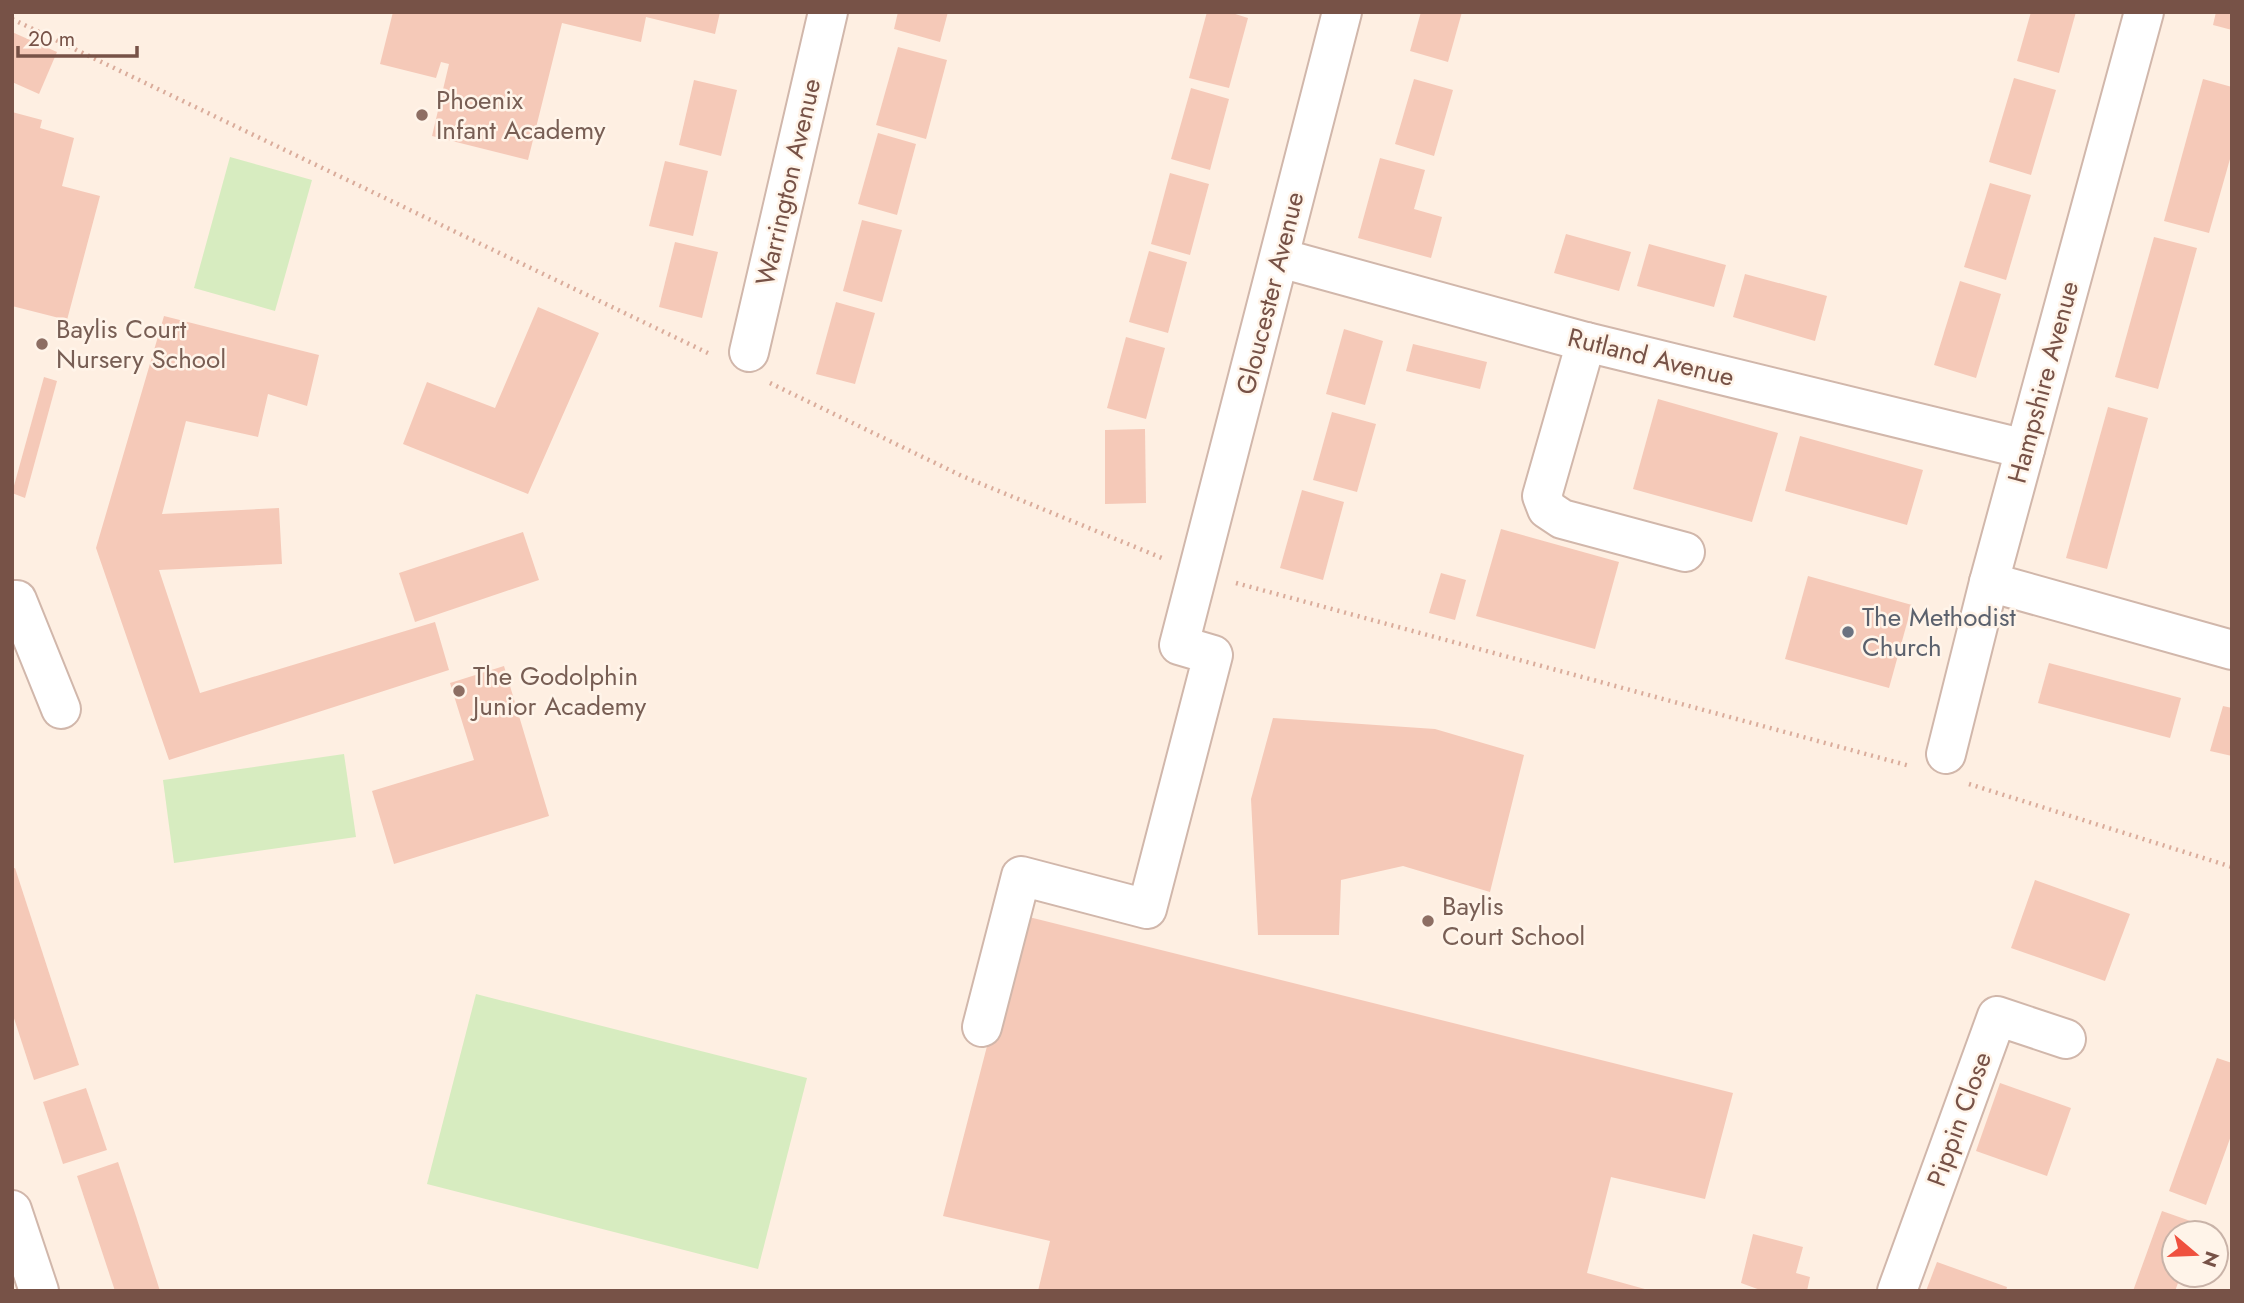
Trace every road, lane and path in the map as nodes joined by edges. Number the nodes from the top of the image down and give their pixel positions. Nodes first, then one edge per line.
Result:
1 (828, 12) edge
2 (1342, 12) edge
3 (2144, 12) edge
4 (12, 19) edge
5 (1279, 258) junction
6 (1586, 342) junction
7 (744, 363) junction
8 (2025, 449) junction
9 (1685, 552) dead end
10 (1198, 573) junction
11 (1989, 582) junction
12 (12, 600) edge
13 (2232, 650) edge
14 (61, 709) dead end
15 (1942, 768) junction
16 (2232, 867) edge
17 (982, 1027) dead end
18 (2066, 1039) dead end
19 (12, 1210) edge
20 (39, 1291) edge
21 (1897, 1291) edge

1 - 7 street, Warrington Avenue
2 - 5 street, Gloucester Avenue
3 - 8 street, Hampshire Avenue
4 - 7 path
5 - 6 street, Rutland Avenue
5 - 10 street, Gloucester Avenue
6 - 8 street, Rutland Avenue
6 - 9 street
7 - 10 path
8 - 11 street, Hampshire Avenue
10 - 15 path
10 - 17 street, Gloucester Avenue
11 - 13 street
11 - 15 street, Hampshire Avenue
12 - 14 street
15 - 16 path
18 - 21 street, Pippin Close
19 - 20 street

